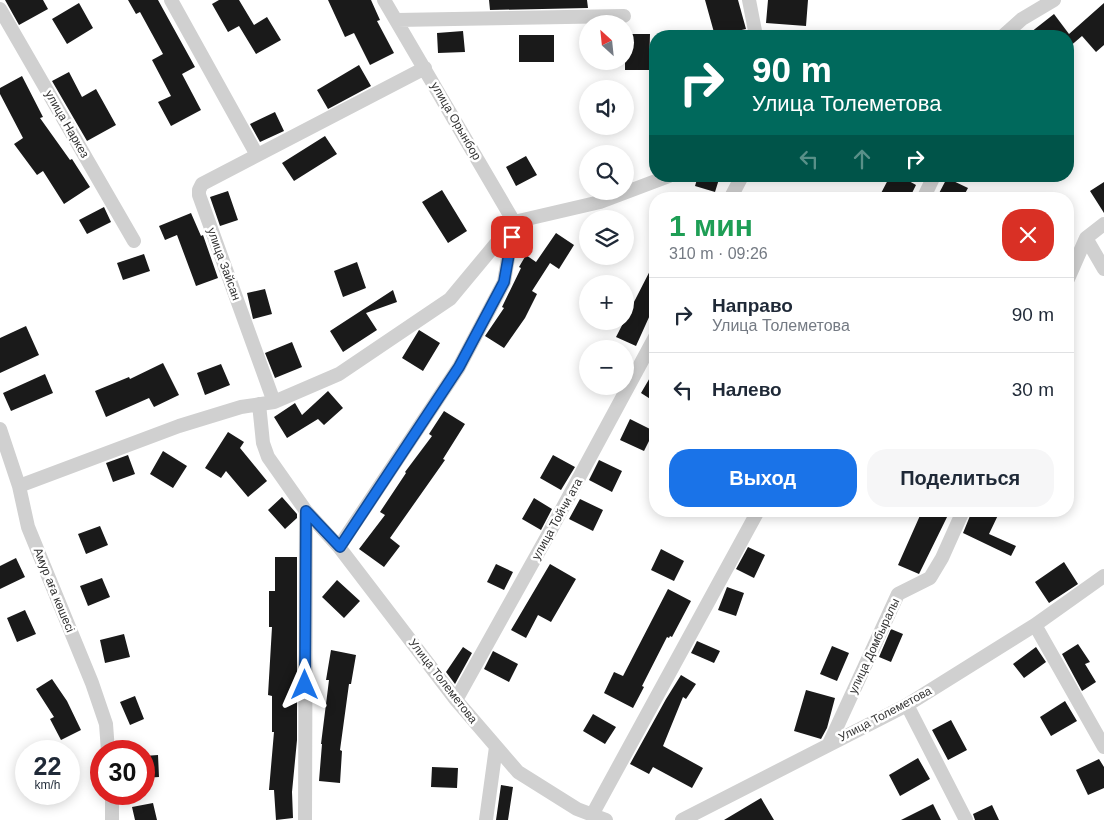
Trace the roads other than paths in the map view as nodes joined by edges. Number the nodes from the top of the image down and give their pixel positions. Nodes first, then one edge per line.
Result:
1 (171, 0) edge
2 (384, 0) edge
3 (749, 0) edge
4 (1054, 0) edge
5 (0, 9) edge
6 (579, 17) edge
7 (397, 20) junction
8 (755, 30) edge
9 (1010, 30) edge
10 (425, 68) junction
11 (258, 155) junction
12 (653, 182) edge
13 (514, 222) junction
14 (1104, 224) edge
15 (1086, 238) junction
16 (134, 240) dead end
17 (1074, 265) edge
18 (1104, 269) edge
19 (649, 348) edge
20 (274, 402) junction
21 (259, 404) junction
22 (0, 429) edge
23 (4, 450) edge
24 (19, 486) junction
25 (306, 511) junction
26 (755, 517) edge
27 (960, 517) edge
28 (340, 547) junction
29 (1104, 576) edge
30 (1035, 625) junction
31 (456, 700) junction
32 (907, 705) junction
33 (107, 740) edge
34 (830, 744) junction
35 (496, 747) junction
36 (1104, 747) edge
37 (112, 805) edge
38 (592, 815) junction
39 (112, 820) edge
40 (305, 820) edge
41 (486, 820) edge
42 (606, 820) edge
43 (682, 820) edge
44 (966, 820) edge

1 - 11 street
2 - 7 street, улица Орынбор
3 - 8 street
4 - 9 street
5 - 16 street, улица Наркез
6 - 7 street
7 - 10 street, улица Орынбор
10 - 11 street, улица Зайсан
10 - 13 street, улица Орынбор
11 - 20 street, улица Зайсан
12 - 13 street
13 - 20 street
13 - 28 street
14 - 15 street
15 - 17 street
15 - 18 street
19 - 31 street, улица Тойчи ата
20 - 21 street
21 - 24 street
21 - 25 street
22 - 23 street, Амур аға көшесі
23 - 24 street, Амур аға көшесі
24 - 33 street, Амур аға көшесі
25 - 28 street, Улица Толеметова
25 - 40 street
26 - 38 street
27 - 34 street, улица Домбыралы
28 - 31 street, Улица Толеметова
29 - 30 street, Улица Толеметова
30 - 32 street, Улица Толеметова
30 - 36 street
31 - 35 street, Улица Толеметова
32 - 34 street, Улица Толеметова
32 - 44 street
34 - 43 street, Улица Толеметова
35 - 38 street, Улица Толеметова
35 - 41 street
37 - 39 street
38 - 42 street, Улица Толеметова

